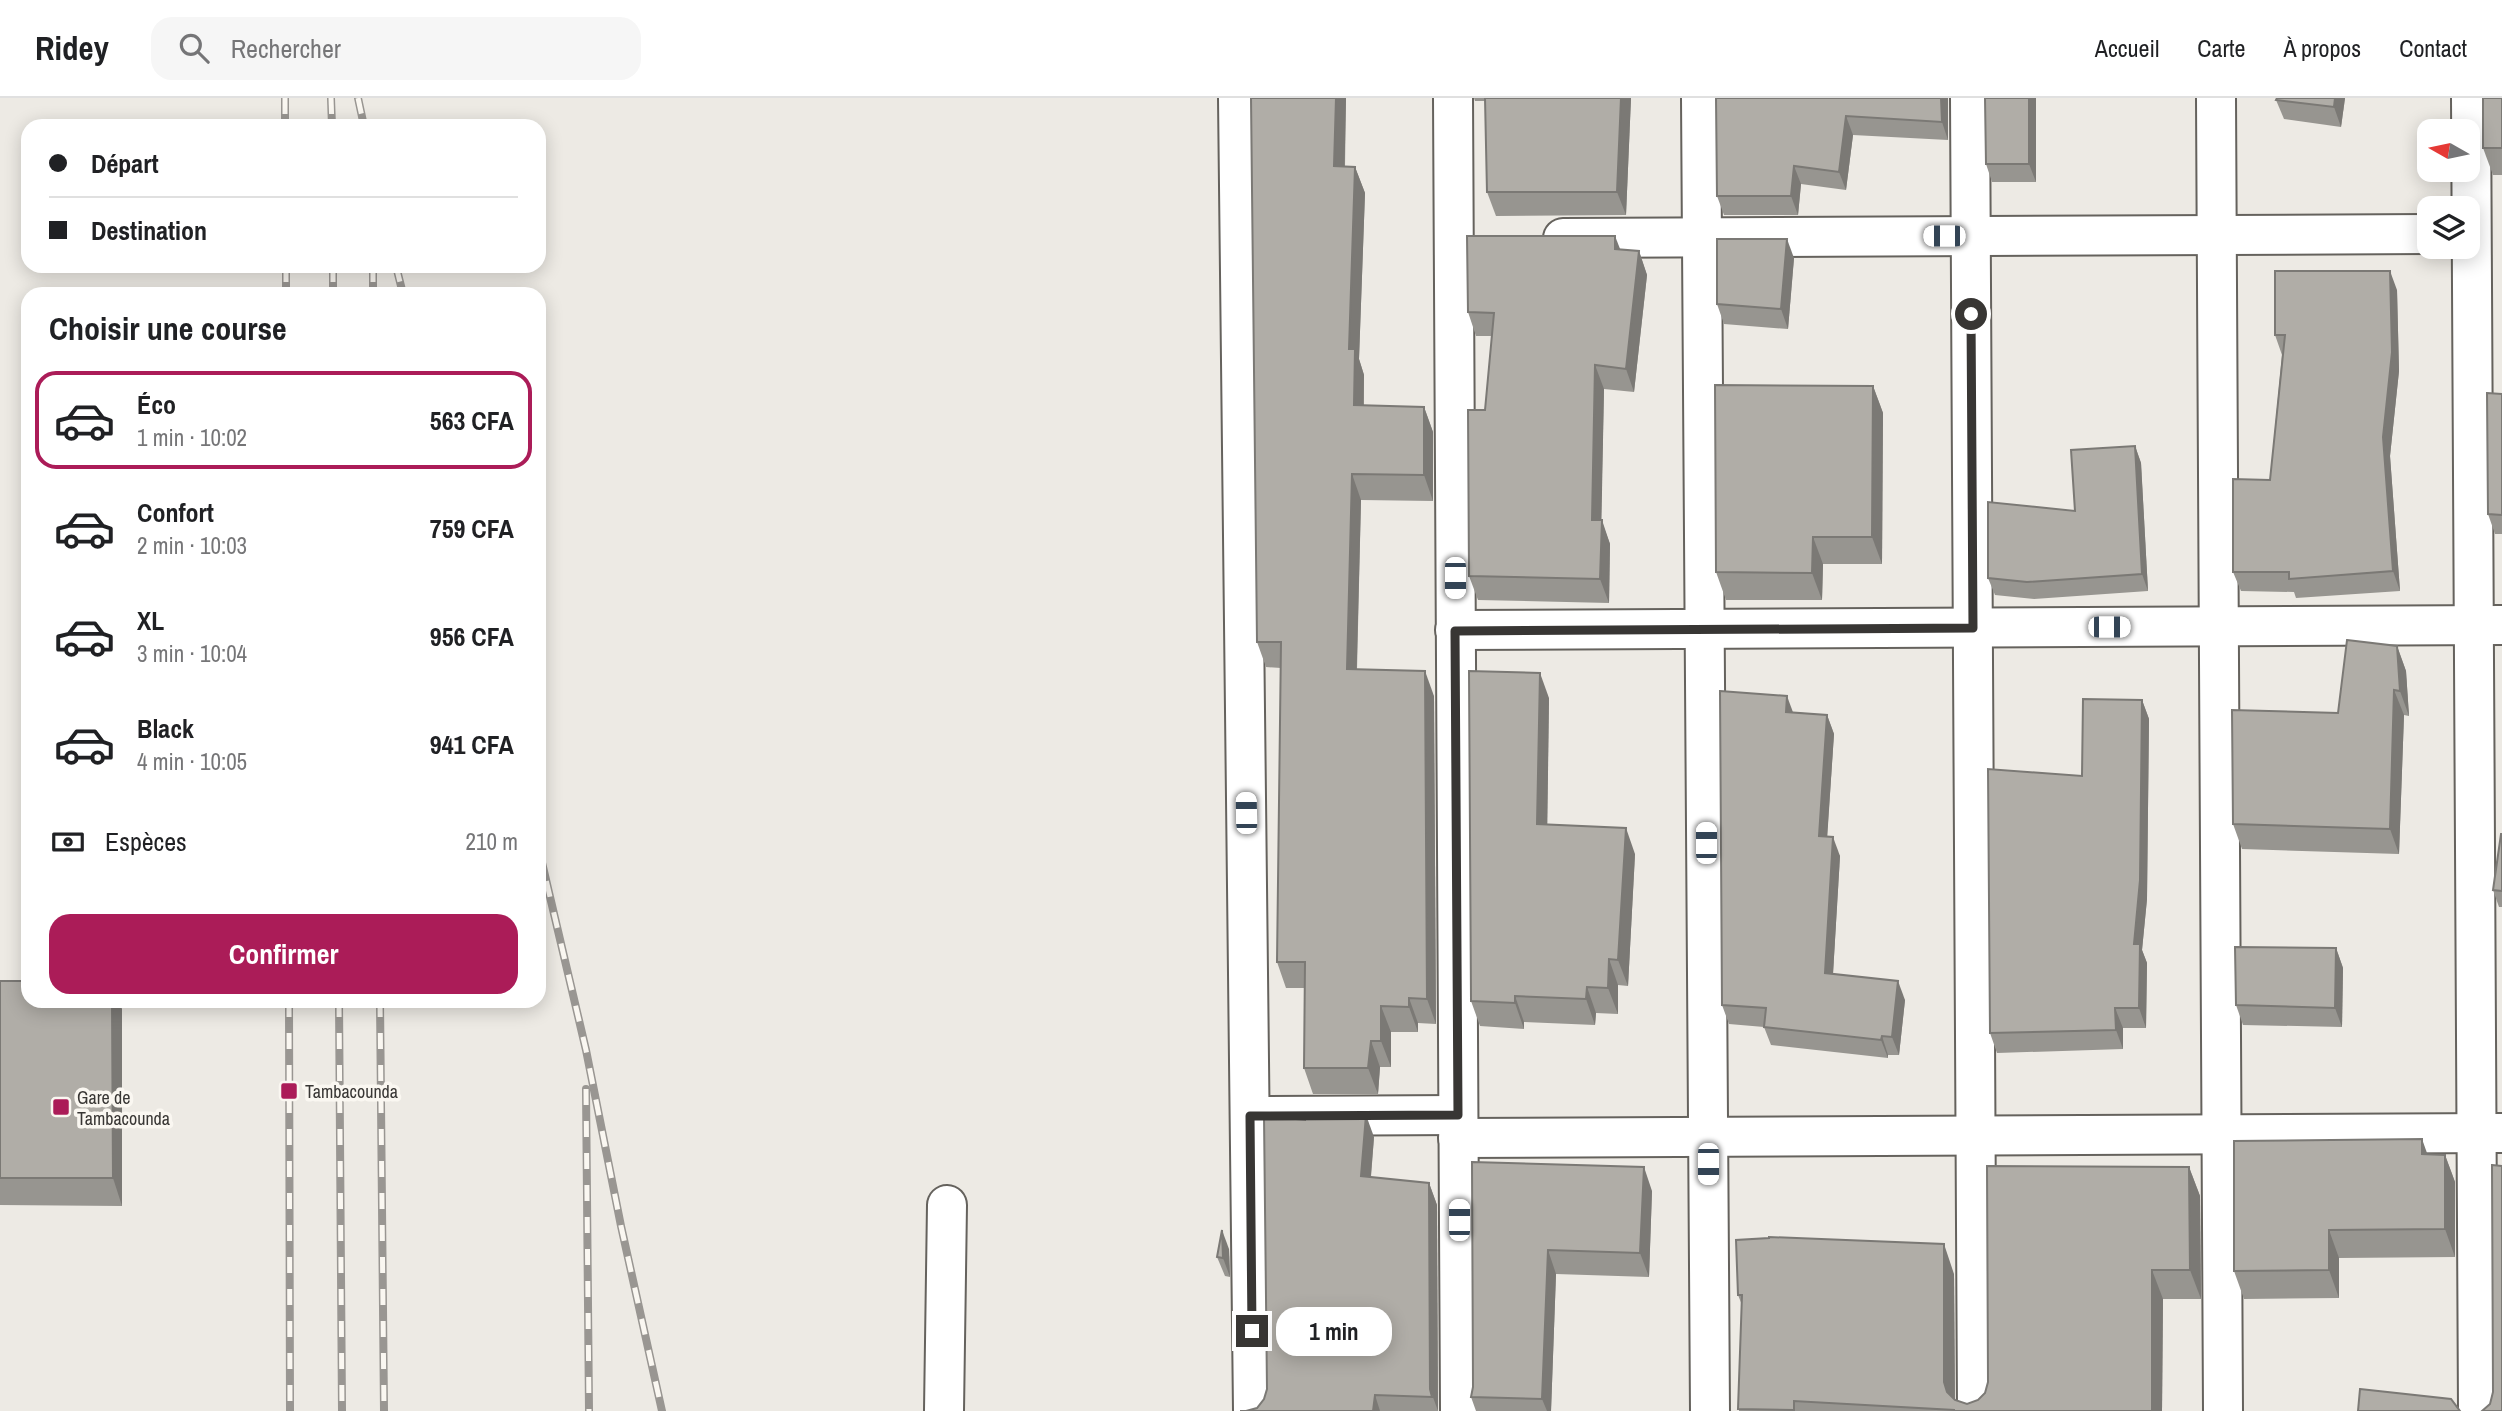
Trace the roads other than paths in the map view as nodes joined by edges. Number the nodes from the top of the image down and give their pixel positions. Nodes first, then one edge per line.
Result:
1 (1238, 98) edge
2 (1452, 98) edge
3 (1701, 98) edge
4 (1970, 98) edge
5 (2216, 98) edge
6 (2471, 98) edge
7 (2477, 196) edge
8 (2417, 234) edge
9 (2480, 234) edge
10 (2217, 235) junction
11 (1971, 236) junction
12 (1702, 237) junction
13 (1454, 239) junction
14 (2488, 626) edge
15 (2218, 627) junction
16 (1973, 628) junction
17 (1704, 629) junction
18 (1455, 631) junction
19 (1250, 1116) junction
20 (1458, 1126) junction
21 (2489, 1133) edge
22 (2222, 1134) junction
23 (1975, 1135) junction
24 (1708, 1137) junction
25 (947, 1205) dead end
26 (944, 1411) edge
27 (1254, 1411) edge
28 (1460, 1411) edge
29 (1710, 1411) edge
30 (1977, 1411) edge
31 (2223, 1411) edge
32 (2478, 1411) edge

1 - 19 street
2 - 13 street
3 - 12 street
4 - 11 street
5 - 10 street
6 - 7 street
8 - 10 street
9 - 14 street
10 - 11 street
10 - 15 street
11 - 12 street
11 - 16 street
12 - 13 street
12 - 17 street
13 - 18 street
14 - 15 street
14 - 21 street
15 - 16 street
15 - 22 street
16 - 17 street
16 - 23 street
17 - 18 street
17 - 24 street
18 - 20 street
19 - 20 street
19 - 27 street
20 - 24 street
20 - 28 street
21 - 22 street
21 - 32 street
22 - 23 street
22 - 31 street
23 - 24 street
23 - 30 street
24 - 29 street
25 - 26 street

